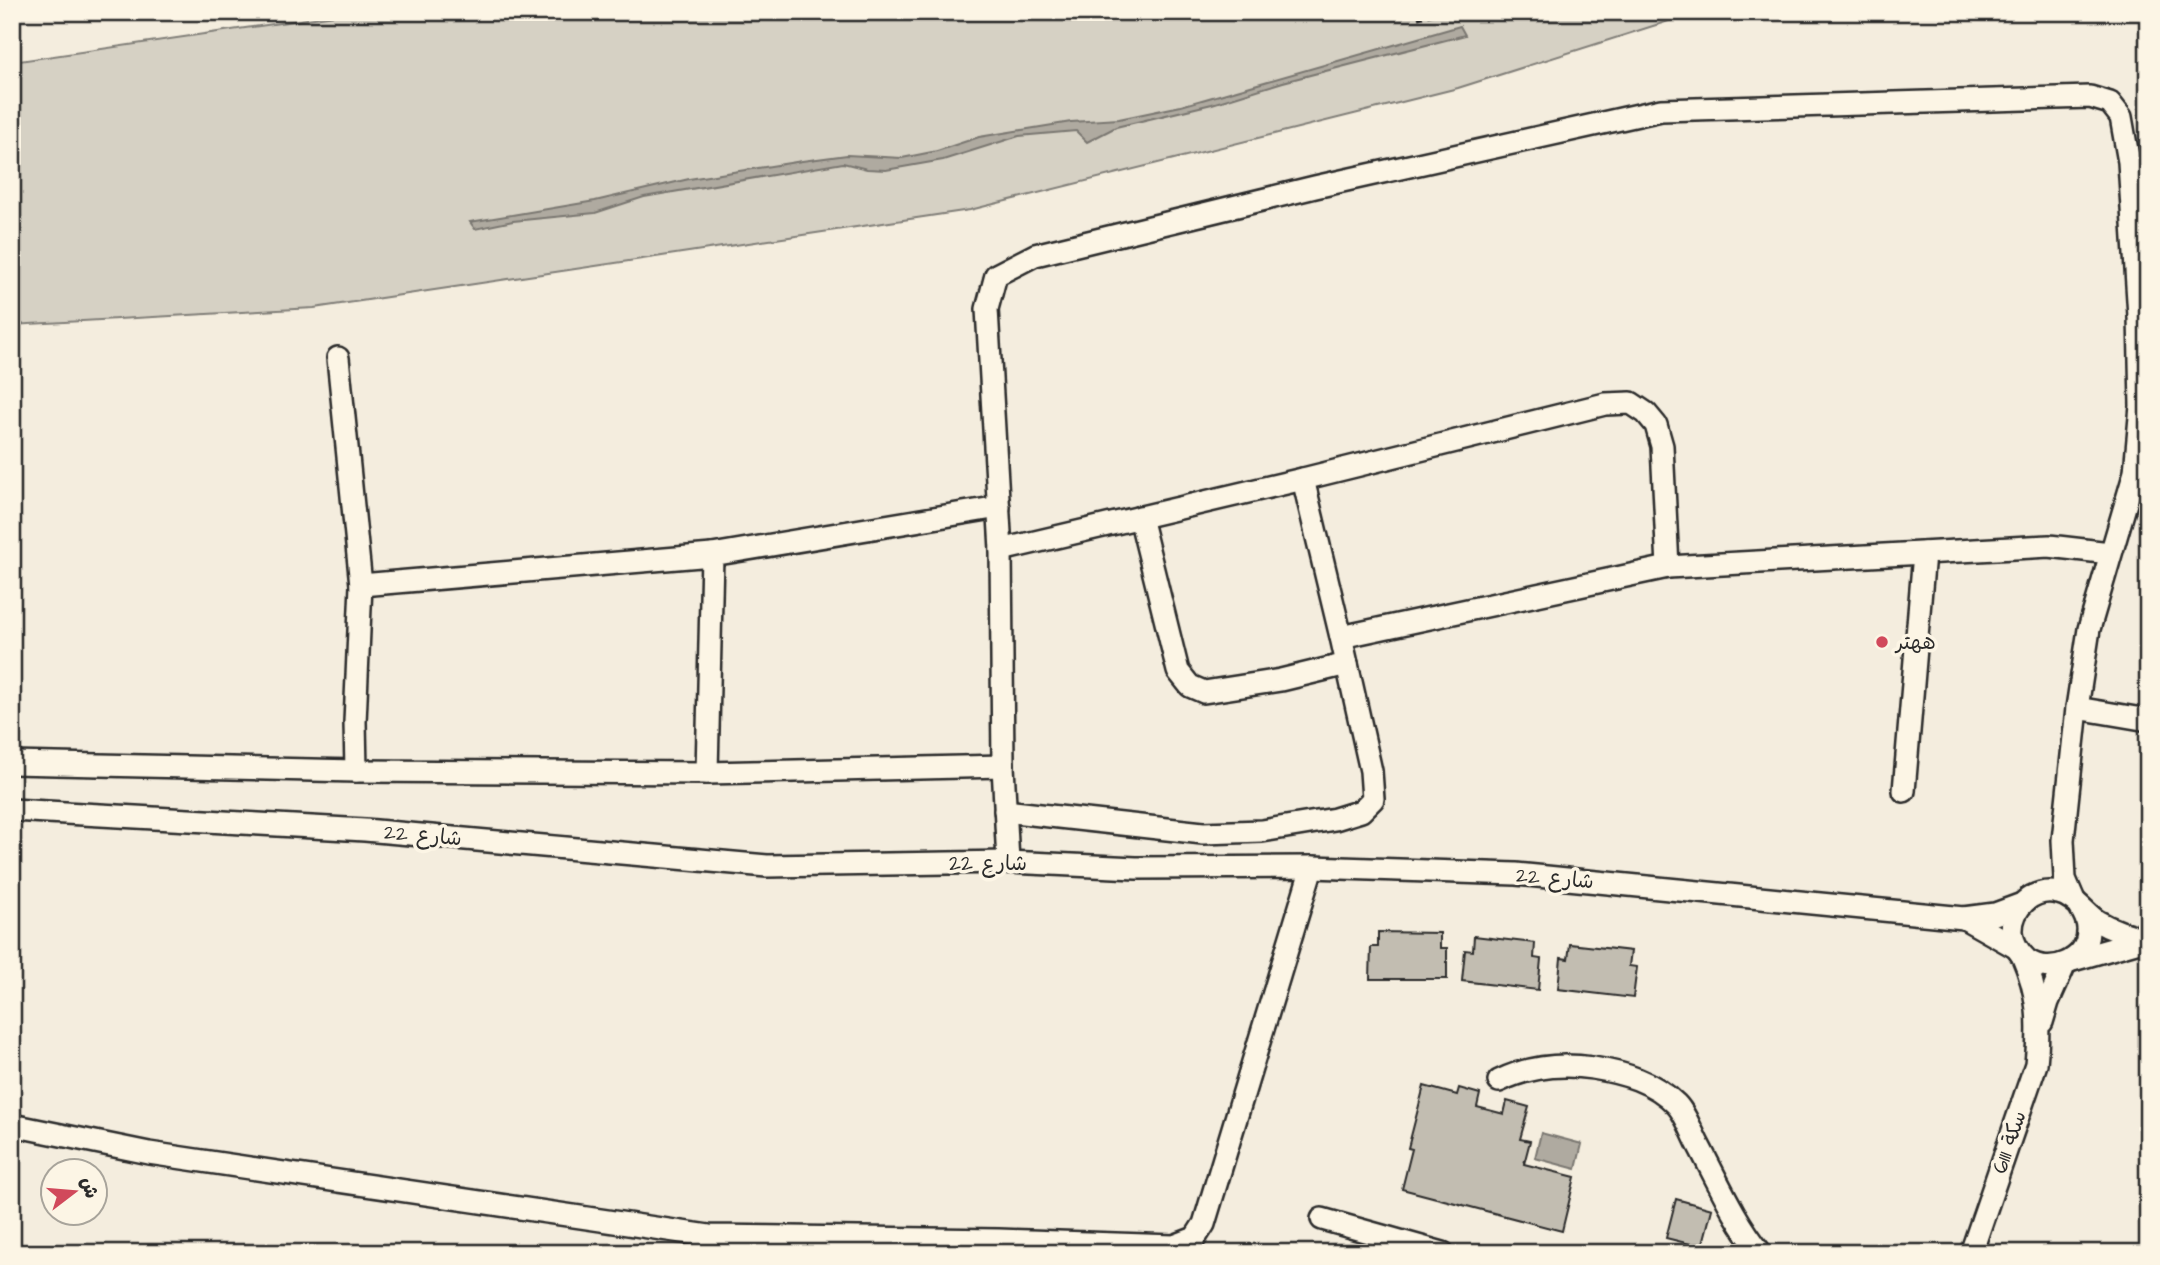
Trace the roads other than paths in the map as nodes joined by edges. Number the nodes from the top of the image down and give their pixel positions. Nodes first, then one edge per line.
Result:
1 (2143, 316) edge
2 (338, 358) dead end
3 (1303, 479) junction
4 (999, 507) junction
5 (1140, 517) junction
6 (1001, 551) junction
7 (1924, 553) junction
8 (2110, 553) junction
9 (712, 555) junction
10 (1668, 567) junction
11 (361, 585) junction
12 (1341, 637) junction
13 (1347, 664) junction
14 (2077, 708) junction
15 (2148, 720) edge
16 (12, 763) edge
17 (1003, 766) junction
18 (356, 771) junction
19 (707, 773) junction
20 (1904, 791) dead end
21 (12, 810) edge
22 (1004, 811) junction
23 (2063, 840) junction
24 (1009, 862) junction
25 (1312, 867) junction
26 (2030, 899) junction
27 (2077, 904) junction
28 (1964, 918) junction
29 (2146, 939) edge
30 (2020, 952) junction
31 (2069, 962) junction
32 (2039, 1031) junction
33 (1499, 1081) dead end
34 (12, 1125) edge
35 (1322, 1219) dead end
36 (1443, 1253) edge
37 (1761, 1253) edge
38 (1971, 1253) edge

1 - 4 street
1 - 8 street
2 - 11 street
3 - 5 street
3 - 10 street
3 - 12 street
4 - 6 street
4 - 9 street
5 - 6 street
5 - 13 street
6 - 17 street
7 - 8 street
7 - 10 street
7 - 20 street
8 - 14 street
9 - 11 street
9 - 19 street
10 - 12 street
11 - 18 street
12 - 13 street
13 - 22 street
14 - 15 street
14 - 23 street
16 - 18 street
17 - 19 street
17 - 22 street
18 - 19 street
21 - 24 street, شارع 22
22 - 24 street
23 - 26 street
23 - 27 street
24 - 25 street, شارع 22
25 - 28 street, شارع 22
25 - 34 street
26 - 27 street
26 - 28 street, شارع 22
26 - 30 street
27 - 29 street
27 - 31 street
28 - 30 street, شارع 22
29 - 31 street
30 - 31 street
30 - 32 street, سكة 6111
31 - 32 street, سكة 6111
32 - 38 street, سكة 6111
33 - 37 street
35 - 36 street

